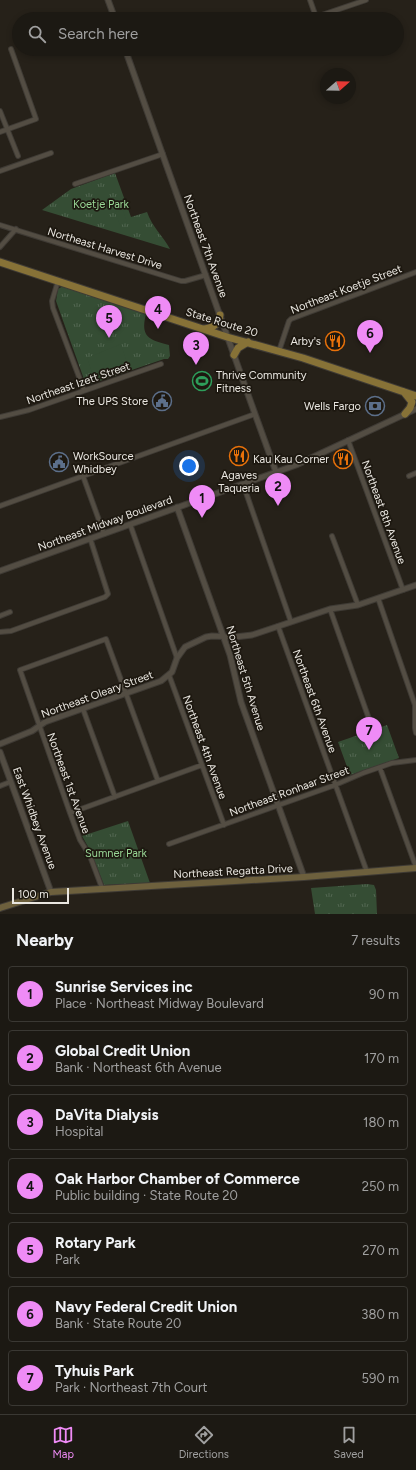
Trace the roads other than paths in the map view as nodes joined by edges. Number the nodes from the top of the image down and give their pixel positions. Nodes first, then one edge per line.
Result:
1 (108, 0) edge
2 (310, 0) edge
3 (366, 0) edge
4 (112, 12) edge
5 (314, 12) edge
6 (333, 12) edge
7 (14, 56) edge
8 (128, 56) edge
9 (0, 112) edge
10 (7, 130) junction
11 (0, 132) edge
12 (50, 153) dead end
13 (163, 154) junction
14 (18, 156) dead end
15 (0, 171) edge
16 (75, 184) dead end
17 (0, 225) edge
18 (16, 229) junction
19 (0, 247) edge
20 (0, 262) edge
21 (416, 272) edge
22 (206, 276) junction
23 (58, 281) junction
24 (220, 315) junction
25 (203, 329) junction
26 (227, 336) junction
27 (248, 342) junction
28 (279, 351) junction
29 (234, 355) junction
30 (161, 364) dead end
31 (84, 390) junction
32 (404, 392) junction
33 (416, 396) edge
34 (416, 409) edge
35 (255, 414) junction
36 (405, 414) junction
37 (0, 417) edge
38 (348, 440) junction
39 (276, 472) junction
40 (416, 473) edge
41 (83, 476) junction
42 (410, 476) dead end
43 (243, 484) junction
44 (0, 506) edge
45 (177, 508) junction
46 (130, 524) junction
47 (104, 534) junction
48 (332, 536) dead end
49 (90, 538) junction
50 (0, 571) edge
51 (416, 585) edge
52 (403, 590) junction
53 (378, 598) junction
54 (358, 605) junction
55 (330, 609) junction
56 (10, 612) dead end
57 (0, 616) edge
58 (291, 622) junction
59 (278, 626) junction
60 (0, 632) edge
61 (224, 636) junction
62 (177, 658) junction
63 (169, 676) junction
64 (127, 693) junction
65 (83, 708) junction
66 (38, 727) junction
67 (374, 733) dead end
68 (416, 733) edge
69 (0, 744) edge
70 (0, 752) edge
71 (416, 760) edge
72 (202, 765) junction
73 (380, 768) junction
74 (158, 781) junction
75 (10, 782) junction
76 (335, 785) junction
77 (0, 786) edge
78 (115, 797) junction
79 (278, 806) junction
80 (70, 813) junction
81 (224, 825) junction
82 (169, 844) dead end
83 (416, 867) edge
84 (367, 872) junction
85 (304, 877) junction
86 (102, 888) junction
87 (50, 892) junction
88 (0, 908) edge

1 - 4 street
2 - 5 street
3 - 6 street
7 - 10 street
8 - 13 street, Northeast 7th Avenue
9 - 10 street
10 - 11 street
10 - 14 street
12 - 15 street
13 - 16 street
13 - 22 street, Northeast 7th Avenue
17 - 18 street, Northeast Harvest Drive
18 - 19 street
18 - 22 street, Northeast Harvest Drive
20 - 23 main road, State Route 20
21 - 28 street, Northeast Koetje Street
22 - 24 street, Northeast 7th Avenue
23 - 25 main road, State Route 20
23 - 31 street
24 - 25 main road
24 - 26 street, Northeast 7th Avenue
25 - 26 main road, State Route 20
26 - 27 main road, State Route 20
26 - 29 street, Northeast 7th Avenue
27 - 28 main road, State Route 20
27 - 29 main road
28 - 32 main road, State Route 20
29 - 35 street, Northeast 7th Avenue
30 - 31 street, Northeast Izett Street
31 - 37 street, Northeast Izett Street
32 - 33 main road, State Route 20
32 - 36 main road
34 - 36 street, Northeast Midway Boulevard
35 - 39 street, Northeast 7th Avenue
35 - 41 street
36 - 38 street, Northeast Midway Boulevard
38 - 39 street, Northeast Midway Boulevard
38 - 52 street, Northeast 8th Avenue
39 - 43 street, Northeast Midway Boulevard
40 - 42 street
41 - 44 street
41 - 47 street
43 - 45 street, Northeast Midway Boulevard
43 - 58 street
45 - 46 street, Northeast Midway Boulevard
45 - 61 street, Northeast 5th Avenue
46 - 47 street, Northeast Midway Boulevard
46 - 62 street
47 - 49 street, Northeast Midway Boulevard
48 - 54 street
49 - 50 street, Northeast Midway Boulevard
49 - 60 street
51 - 52 street, Northeast Oleary Street
52 - 53 street, Northeast Oleary Street
53 - 54 street, Northeast Oleary Street
53 - 68 street
54 - 55 street, Northeast Oleary Street
55 - 58 street, Northeast Oleary Street
55 - 67 street
56 - 57 street
58 - 59 street, Northeast Oleary Street
59 - 61 street, Northeast Oleary Street
59 - 76 street, Northeast 6th Avenue
61 - 62 street, Northeast Oleary Street
61 - 79 street, Northeast 5th Avenue
62 - 63 street, Northeast Oleary Street
63 - 64 street, Northeast Oleary Street
63 - 72 street, Northeast 4th Avenue
64 - 65 street, Northeast Oleary Street
64 - 66 street, Northeast 1st Avenue
64 - 74 street
65 - 66 street, Northeast Oleary Street
65 - 78 street
66 - 69 street, Northeast Oleary Street
66 - 80 street, Northeast 1st Avenue
70 - 75 street, East Whidbey Avenue
71 - 73 street, Northeast Ronhaar Street
72 - 74 street
72 - 81 street, Northeast 4th Avenue
73 - 76 street, Northeast Ronhaar Street
73 - 83 street
74 - 78 street
75 - 77 street
75 - 87 street, East Whidbey Avenue
76 - 79 street, Northeast Ronhaar Street
76 - 84 street, Northeast 6th Avenue
78 - 80 street
79 - 81 street, Northeast Ronhaar Street
79 - 85 street, Northeast 5th Avenue
80 - 86 street, Northeast 1st Avenue
81 - 82 street, Northeast Ronhaar Street
83 - 84 main road, Northeast Regatta Drive
84 - 85 main road, Northeast Regatta Drive
85 - 86 main road, Northeast Regatta Drive
86 - 87 main road, Northeast Regatta Drive
87 - 88 main road, Northeast Regatta Drive

